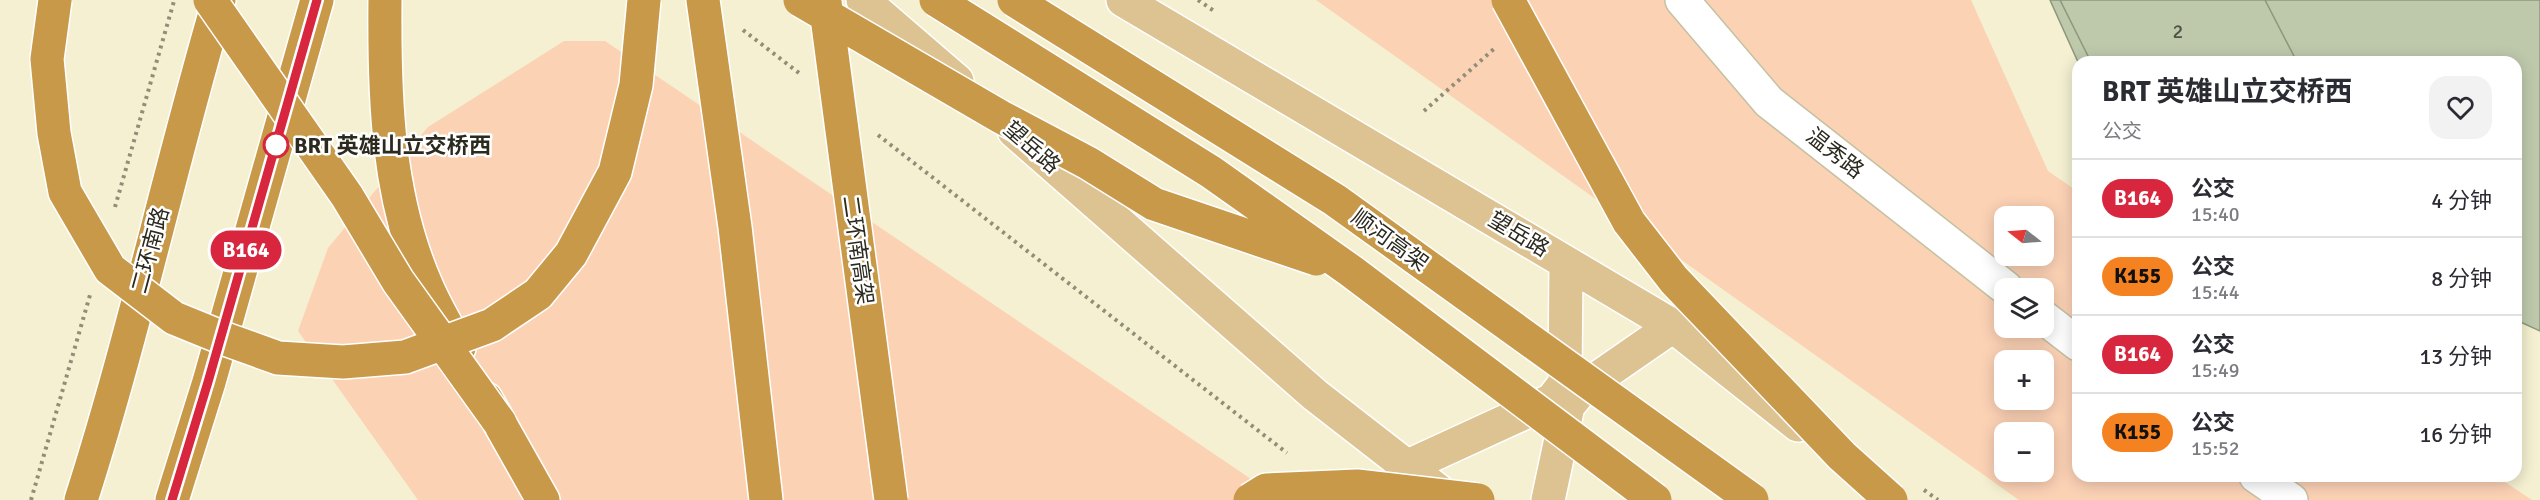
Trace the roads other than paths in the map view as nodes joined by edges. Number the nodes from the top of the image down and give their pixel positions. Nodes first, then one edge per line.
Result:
1 (55, 0) edge
2 (210, 0) edge
3 (219, 0) edge
4 (317, 0) edge
5 (385, 0) edge
6 (644, 0) edge
7 (703, 0) edge
8 (800, 0) edge
9 (825, 0) edge
10 (846, 0) edge
11 (863, 0) edge
12 (936, 0) edge
13 (1014, 0) edge
14 (1123, 0) edge
15 (1508, 0) edge
16 (1682, 0) edge
17 (840, 114) junction
18 (1566, 263) junction
19 (1351, 271) junction
20 (1994, 279) edge
21 (2054, 325) edge
22 (1673, 326) junction
23 (2072, 339) edge
24 (500, 423) junction
25 (1406, 467) junction
26 (2264, 482) edge
27 (81, 500) edge
28 (172, 500) edge
29 (543, 500) edge
30 (766, 500) edge
31 (891, 500) edge
32 (1250, 500) edge
33 (1450, 500) edge
34 (1478, 500) edge
35 (1548, 500) edge
36 (1655, 500) edge
37 (1752, 500) edge
38 (1892, 500) edge
39 (2290, 500) edge

1 - 6 highway, bridge
2 - 24 highway, bridge
3 - 27 highway, 二环南路
4 - 28 highway
5 - 24 highway, bridge
7 - 30 highway
8 - 19 highway, bridge
9 - 17 highway, 二环南高架, bridge
10 - 17 highway, bridge
11 - 25 main road, 望岳路
12 - 19 highway, bridge
13 - 37 highway, 顺河高架, bridge
14 - 18 main road, 望岳路
15 - 38 highway, bridge
16 - 20 street, 温秀路
17 - 31 highway, 二环南高架, bridge
18 - 22 main road, 望岳路
18 - 25 main road
19 - 36 highway, bridge
21 - 23 street
22 - 35 main road
22 - 38 main road, 望岳路
24 - 29 highway
25 - 33 main road, 望岳路
26 - 39 street
32 - 34 highway, bridge

